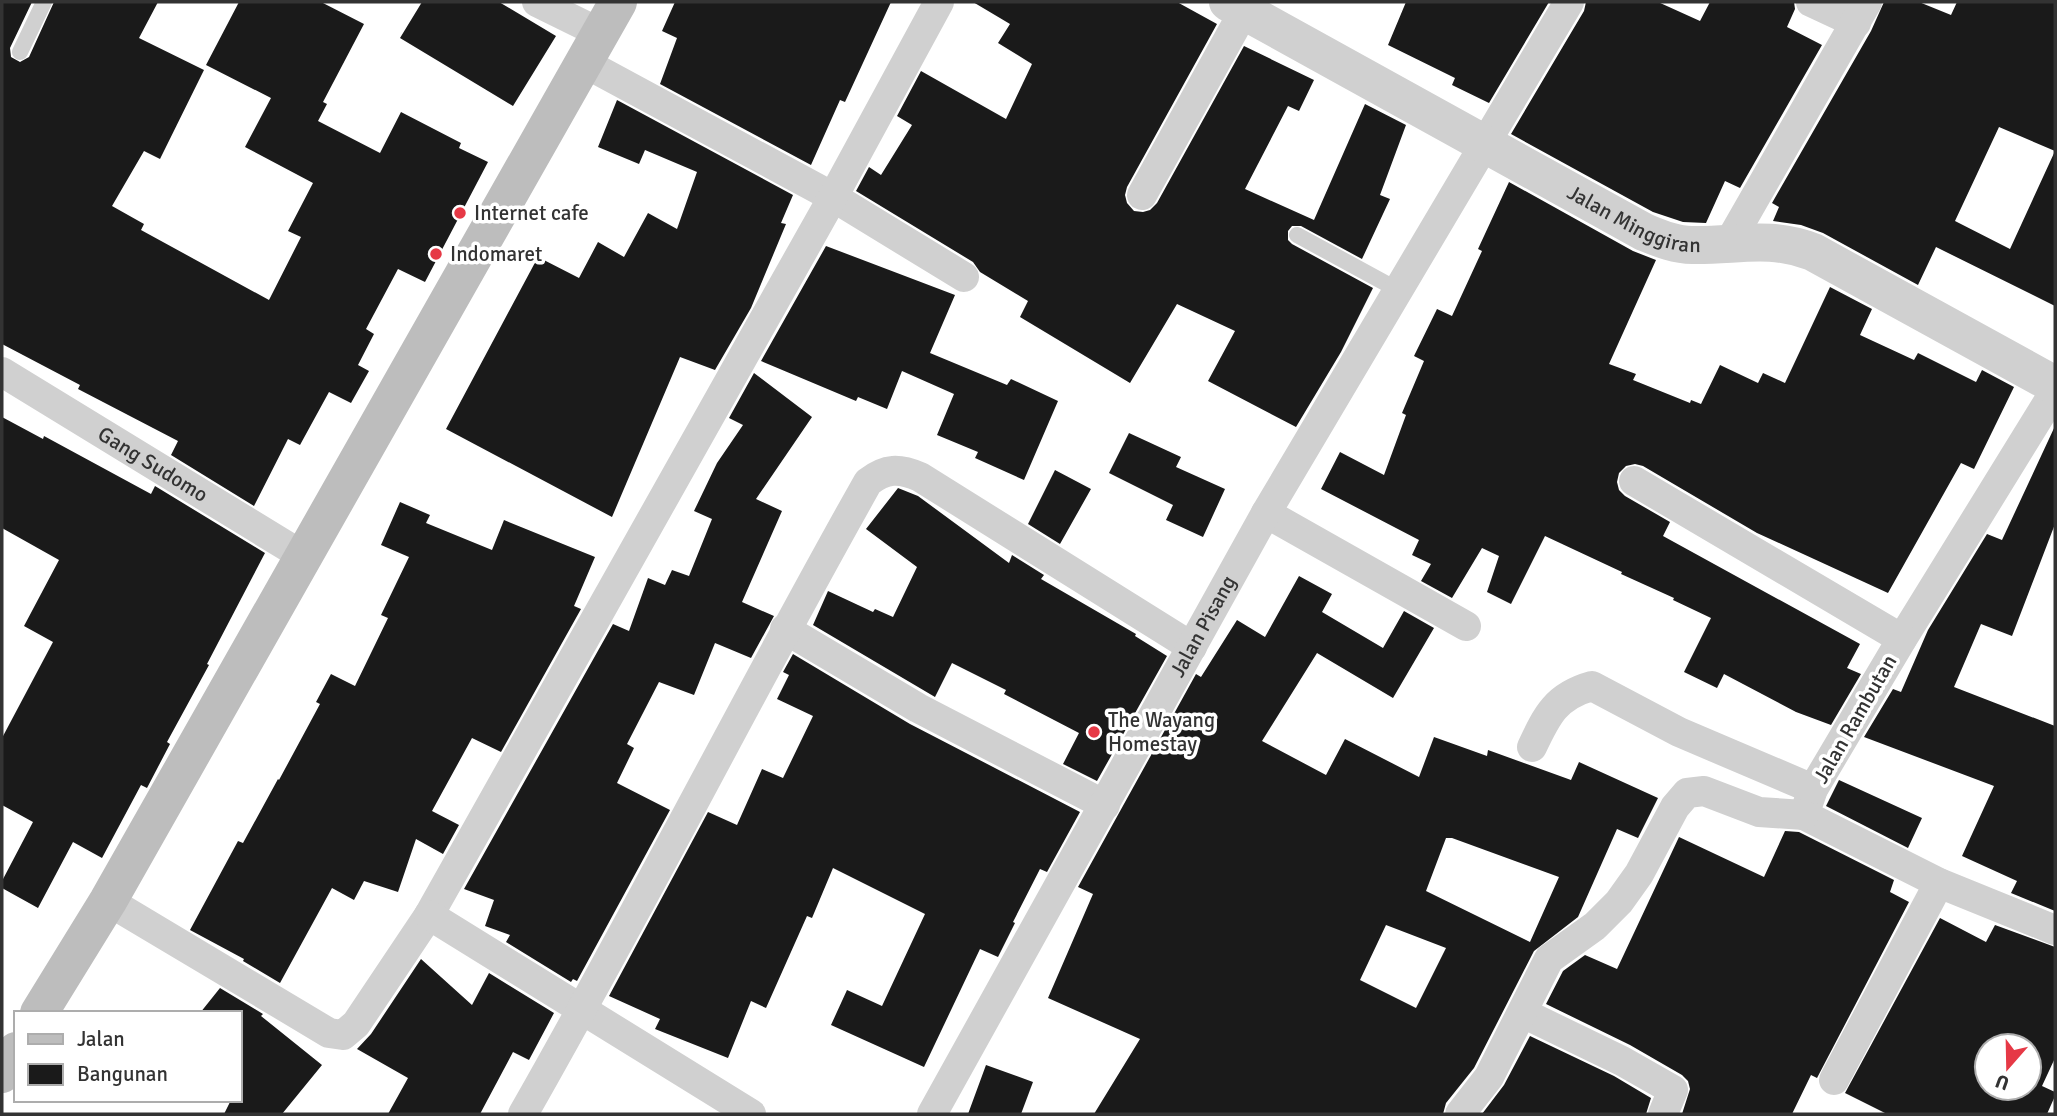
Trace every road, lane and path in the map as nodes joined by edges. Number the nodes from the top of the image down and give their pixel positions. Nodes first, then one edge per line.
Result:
1 (44, 2) edge
2 (537, 2) edge
3 (939, 2) edge
4 (1569, 2) edge
5 (1811, 2) edge
6 (1236, 6) edge
7 (1861, 12) edge
8 (600, 32) edge
9 (20, 52) dead end
10 (1484, 145) junction
11 (1142, 195) dead end
12 (833, 197) junction
13 (1297, 235) dead end
14 (1729, 243) junction
15 (964, 277) dead end
16 (1398, 290) junction
17 (2, 372) edge
18 (2055, 385) edge
19 (2055, 391) edge
20 (1634, 481) dead end
21 (1266, 513) junction
22 (303, 556) junction
23 (1466, 626) dead end
24 (785, 629) junction
25 (1902, 639) junction
26 (1192, 647) junction
27 (1532, 747) dead end
28 (1809, 802) junction
29 (1105, 805) junction
30 (1939, 883) junction
31 (108, 901) junction
32 (429, 915) junction
33 (2055, 930) edge
34 (40, 1011) edge
35 (582, 1011) junction
36 (1523, 1013) junction
37 (14, 1054) edge
38 (2, 1074) edge
39 (1834, 1080) dead end
40 (523, 1114) edge
41 (751, 1114) edge
42 (932, 1114) edge
43 (1460, 1114) edge
44 (1663, 1114) edge

1 - 9 lane
2 - 8 street
3 - 12 street
4 - 10 street, Jalan Pisang
5 - 7 street
6 - 10 street, Jalan Minggiran
6 - 11 street
7 - 14 street
8 - 12 street
8 - 22 main road
10 - 14 street, Jalan Minggiran
10 - 16 street, Jalan Pisang
12 - 15 street
12 - 32 street
13 - 16 lane
14 - 18 street, Jalan Minggiran
16 - 21 street, Jalan Pisang
17 - 22 street, Gang Sudomo
19 - 25 street, Jalan Rambutan
20 - 25 street
21 - 23 street
21 - 26 street, Jalan Pisang
22 - 31 main road
24 - 26 street
24 - 29 street
24 - 35 street
25 - 28 street, Jalan Rambutan
26 - 29 street, Jalan Pisang
27 - 28 street
28 - 30 street
28 - 36 street
29 - 42 street, Jalan Pisang
30 - 33 street
30 - 39 street
31 - 32 street
31 - 34 main road
32 - 35 street
35 - 40 street
35 - 41 street
36 - 43 street
36 - 44 street
37 - 38 main road

